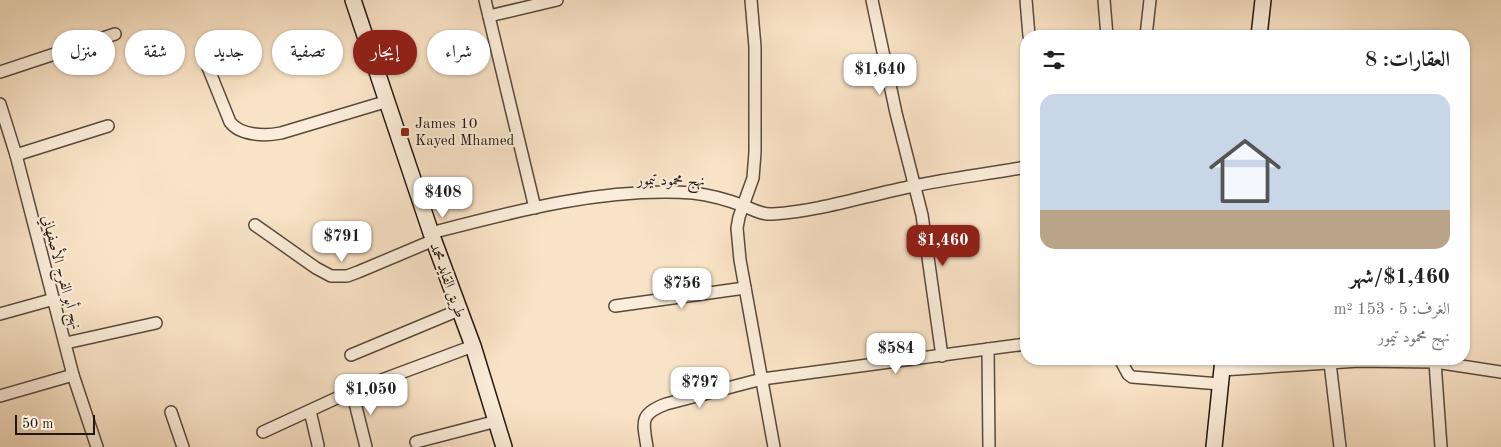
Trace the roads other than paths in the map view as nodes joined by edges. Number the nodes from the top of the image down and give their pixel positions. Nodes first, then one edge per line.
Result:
1 (354, 0) edge
2 (485, 0) edge
3 (557, 0) edge
4 (751, 0) edge
5 (872, 0) edge
6 (1026, 0) edge
7 (1104, 0) edge
8 (1150, 0) edge
9 (1263, 0) edge
10 (489, 16) junction
11 (1028, 30) edge
12 (1107, 30) edge
13 (1147, 30) edge
14 (1260, 30) edge
15 (52, 55) edge
16 (0, 72) edge
17 (211, 75) edge
18 (388, 101) junction
19 (0, 104) edge
20 (108, 126) dead end
21 (16, 155) junction
22 (1020, 169) edge
23 (915, 186) junction
24 (743, 206) junction
25 (534, 208) junction
26 (255, 225) dead end
27 (433, 236) junction
28 (745, 288) junction
29 (54, 299) junction
30 (615, 306) dead end
31 (459, 310) junction
32 (0, 314) edge
33 (156, 323) dead end
34 (66, 343) junction
35 (1020, 345) edge
36 (473, 346) junction
37 (988, 348) junction
38 (351, 356) dead end
39 (942, 356) junction
40 (1123, 365) edge
41 (1303, 365) edge
42 (1330, 365) edge
43 (1435, 365) edge
44 (1455, 365) edge
45 (1221, 371) edge
46 (1501, 372) edge
47 (73, 375) junction
48 (762, 379) junction
49 (352, 392) junction
50 (0, 396) edge
51 (310, 411) junction
52 (171, 412) dead end
53 (497, 421) junction
54 (263, 432) dead end
55 (416, 442) dead end
56 (318, 445) dead end
57 (96, 447) edge
58 (183, 447) edge
59 (366, 447) edge
60 (504, 447) edge
61 (647, 447) edge
62 (772, 447) edge
63 (989, 447) edge
64 (1214, 447) edge
65 (1340, 447) edge
66 (1441, 447) edge

1 - 18 main road, طريق القايد محمد
2 - 10 street
3 - 10 street
4 - 24 street
5 - 23 street
6 - 11 street
7 - 12 street
8 - 13 street
9 - 14 main road
10 - 25 street
15 - 16 street
17 - 18 street
18 - 27 main road, طريق القايد محمد
19 - 21 street, نهج أبو الفرج الأصفهاني
20 - 21 street
21 - 29 street, نهج أبو الفرج الأصفهاني
22 - 23 street, نهج محمود تيمور
23 - 24 street, نهج محمود تيمور
23 - 39 street
24 - 25 street, نهج محمود تيمور
24 - 28 street
25 - 27 street, نهج محمود تيمور
26 - 27 street, نهج محمود تيمور
27 - 31 main road, طريق القايد محمد
28 - 30 street
28 - 48 street
29 - 32 street
29 - 34 street, نهج أبو الفرج الأصفهاني
31 - 36 main road, طريق القايد محمد
31 - 38 street
33 - 34 street
34 - 47 street, نهج أبو الفرج الأصفهاني
35 - 37 street
36 - 49 street
36 - 53 main road, طريق القايد محمد
37 - 39 street
37 - 63 street
39 - 48 street
40 - 45 street
41 - 45 street
42 - 65 street
43 - 66 street
44 - 46 street
45 - 64 main road
47 - 50 street
47 - 57 street, نهج أبو الفرج الأصفهاني
48 - 61 street
48 - 62 street
49 - 51 street
49 - 59 street
51 - 54 street
51 - 56 street
52 - 58 street
53 - 55 street
53 - 60 main road, طريق القايد محمد

